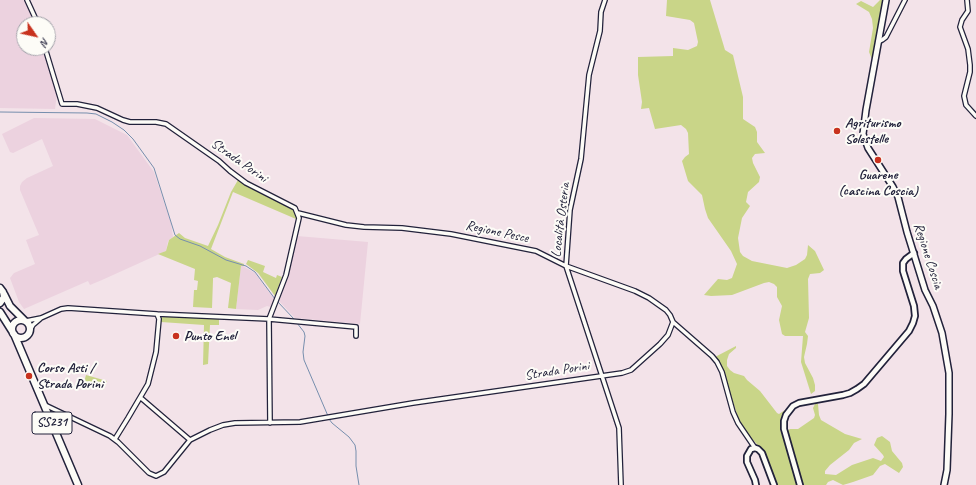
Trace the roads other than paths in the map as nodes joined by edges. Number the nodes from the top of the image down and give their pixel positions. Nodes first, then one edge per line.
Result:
1 (27, 0) edge
2 (605, 0) edge
3 (886, 0) edge
4 (905, 0) edge
5 (966, 0) edge
6 (34, 16) edge
7 (878, 42) junction
8 (47, 56) edge
9 (976, 116) edge
10 (298, 212) junction
11 (914, 253) junction
12 (566, 266) junction
13 (1, 289) edge
14 (0, 302) edge
15 (0, 312) edge
16 (157, 314) junction
17 (41, 318) junction
18 (269, 319) junction
19 (25, 321) junction
20 (673, 322) junction
21 (13, 333) junction
22 (29, 333) junction
23 (356, 336) dead end
24 (26, 361) junction
25 (602, 375) junction
26 (141, 398) junction
27 (45, 405) junction
28 (270, 423) junction
29 (114, 439) junction
30 (190, 440) junction
31 (755, 448) junction
32 (78, 485) edge
33 (621, 485) edge
34 (756, 485) edge
35 (774, 485) edge
36 (800, 485) edge
37 (944, 485) edge

1 - 6 street
2 - 12 street, Località Osteria
3 - 7 main road, Regione Coscia
4 - 7 street
5 - 9 street
7 - 11 main road, Regione Coscia
8 - 10 street, Strada Porini
10 - 12 street, Regione Pesce
10 - 18 street
11 - 36 street
11 - 37 main road, Regione Coscia
12 - 20 street, Regione Pesce
12 - 25 street, Località Osteria
13 - 14 main road
13 - 19 main road
15 - 21 main road, SS231
16 - 17 street
16 - 18 street
16 - 26 street
17 - 19 street
17 - 22 street
18 - 23 street
18 - 28 street
19 - 21 main road
19 - 22 main road
20 - 25 street, Strada Porini
20 - 31 street
21 - 22 main road
21 - 24 main road, SS231
22 - 24 main road, SS231
24 - 27 main road, SS231
25 - 28 street, Strada Porini
25 - 33 street, Località Osteria
26 - 29 street
26 - 30 street
27 - 29 street, Strada Porini
27 - 32 main road, SS231
28 - 30 street, Strada Porini
29 - 30 street, Strada Porini
31 - 34 street
31 - 35 street

